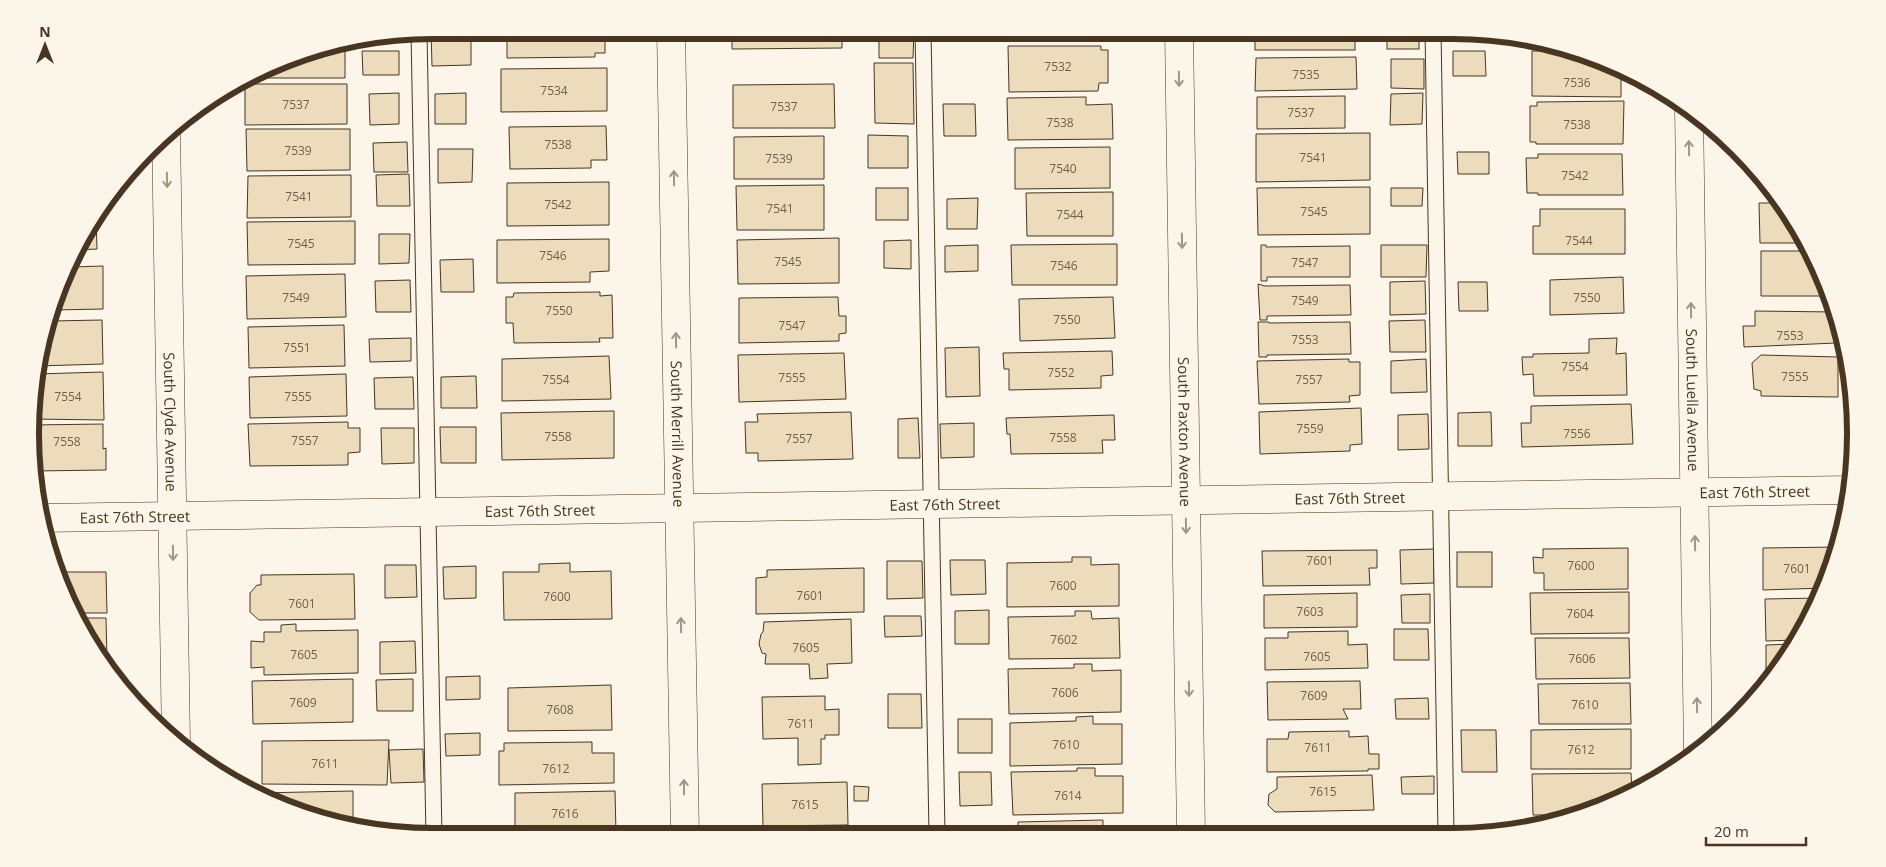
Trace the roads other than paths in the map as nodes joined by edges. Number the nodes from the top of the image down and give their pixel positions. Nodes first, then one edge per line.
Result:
1 (671, 39) edge
2 (923, 39) edge
3 (1179, 39) edge
4 (1433, 39) edge
5 (419, 40) edge
6 (1688, 117) edge
7 (166, 143) edge
8 (1843, 490) edge
9 (1694, 492) junction
10 (1440, 496) junction
11 (1186, 500) junction
12 (931, 504) junction
13 (679, 508) junction
14 (428, 512) junction
15 (173, 516) junction
16 (48, 518) edge
17 (176, 732) edge
18 (1698, 743) edge
19 (434, 828) edge
20 (685, 828) edge
21 (937, 828) edge
22 (1191, 828) edge
23 (1446, 828) edge

13 -> 1 street, South Merrill Avenue
2 - 12 lane
3 -> 11 street, South Paxton Avenue
4 - 10 lane
5 - 14 lane
9 -> 6 street, South Luella Avenue
7 -> 15 street, South Clyde Avenue
8 - 9 street, East 76th Street
9 - 10 street, East 76th Street
18 -> 9 street, South Luella Avenue
10 - 11 street, East 76th Street
10 - 23 lane
11 - 12 street, East 76th Street
11 -> 22 street, South Paxton Avenue
12 - 13 street, East 76th Street
12 - 21 lane
13 - 14 street, East 76th Street
20 -> 13 street, South Merrill Avenue
14 - 15 street, East 76th Street
14 - 19 lane
15 - 16 street, East 76th Street
15 -> 17 street, South Clyde Avenue

